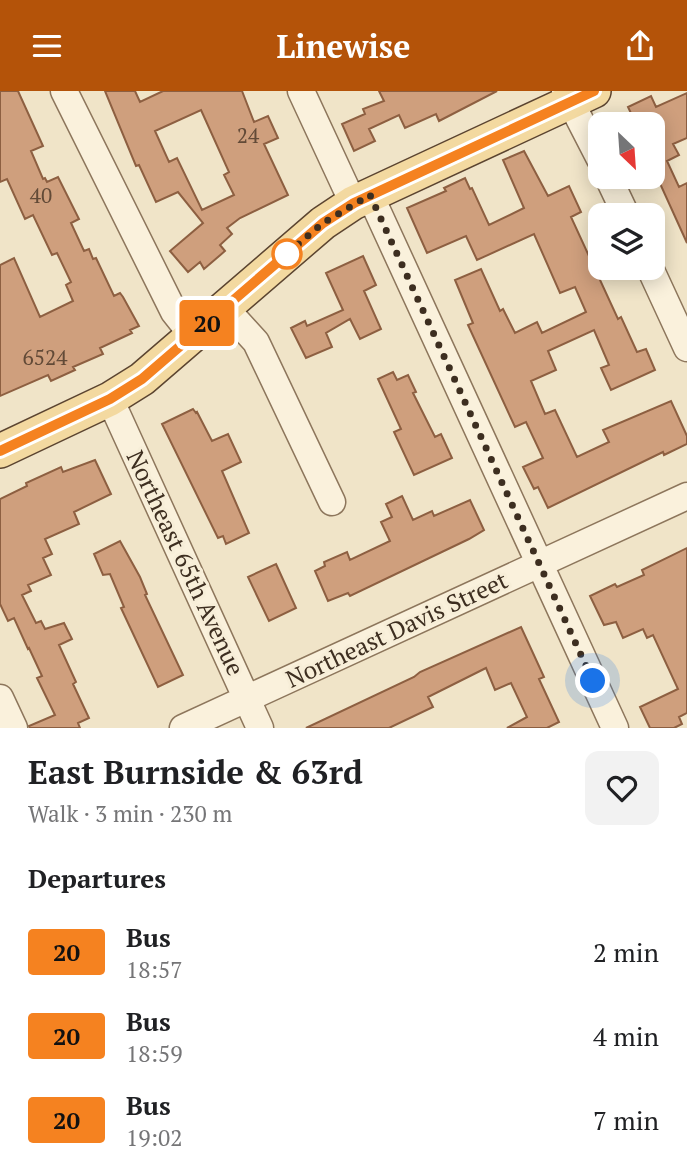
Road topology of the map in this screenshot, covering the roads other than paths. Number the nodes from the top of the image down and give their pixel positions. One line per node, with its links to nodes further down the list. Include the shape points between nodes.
1 (64, 91): 8 (street, via 174,312)
2 (302, 91): 5 (street)
3 (577, 95): 4 (street); 5 (main road)
4 (588, 126)
5 (362, 199): 7 (main road, via 323,223); 14 (street)
6 (656, 280): 9 (street)
7 (225, 308): 8 (main road); 13 (street, via 256,342)
8 (193, 336): 10 (main road)
9 (687, 348)
10 (110, 399): 11 (main road); 16 (street, Northeast 65th Avenue)
11 (0, 451)
12 (687, 496): 14 (street, Northeast Davis Street)
13 (332, 502)
14 (540, 564): 16 (street, Northeast Davis Street); 20 (street)
15 (0, 698): 17 (street)
16 (247, 698): 18 (street, Northeast Davis Street); 19 (street, Northeast 65th Avenue)
17 (14, 728)
18 (183, 728)
19 (260, 728)
20 (615, 728)

